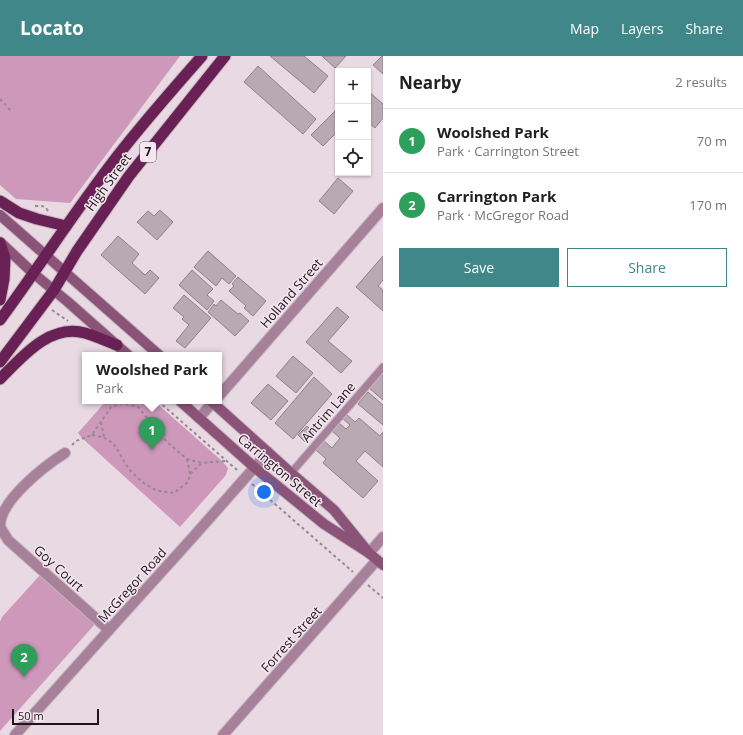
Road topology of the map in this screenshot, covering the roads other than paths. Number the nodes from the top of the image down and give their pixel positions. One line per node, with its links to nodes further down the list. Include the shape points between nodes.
1 (202, 56): 6 (highway, High Street / 7, via 115,159)
2 (225, 56): 9 (highway, High Street / 7, via 128,176)
3 (0, 201): 6 (highway, via 19,213)
4 (383, 208): 20 (street, Holland Street)
5 (0, 215): 8 (main road)
6 (66, 226): 8 (highway, High Street / 7)
7 (0, 243): 10 (main road); 12 (highway, via 5,258)
8 (46, 255): 9 (main road); 10 (highway, 7)
9 (65, 272): 11 (highway, 7); 16 (main road)
10 (33, 273): 11 (main road); 13 (highway, 7)
11 (54, 290): 14 (main road); 17 (highway, 7)
12 (0, 300)
13 (0, 320)
14 (117, 345): 15 (main road); 19 (highway, via 84,333 62,332 38,343)
15 (125, 352)
16 (156, 352)
17 (0, 362)
18 (383, 367): 28 (lane, Antrim Lane)
19 (0, 379)
20 (222, 391)
21 (183, 404): 24 (main road, Carrington Street)
22 (211, 404): 24 (street, Holland Street)
23 (218, 404): 25 (main road, Carrington Street)
24 (199, 418): 27 (main road, Carrington Street)
25 (268, 452): 27 (street, McGregor Road); 28 (main road, Carrington Street)
26 (65, 453): 29 (street, Goy Court, via 49,463 11,497 6,503)
27 (254, 467): 31 (main road, Carrington Street, via 324,524); 33 (street, McGregor Road)
28 (291, 473): 31 (main road, Carrington Street, via 334,510)
29 (0, 521): 33 (street, Goy Court, via 8,540)
30 (383, 537): 31 (street)
31 (369, 553): 32 (main road, Carrington Street)
32 (380, 563): 35 (street, Forrest Street, via 362,578)
33 (108, 630): 34 (street, McGregor Road)
34 (15, 735)
35 (223, 735)

